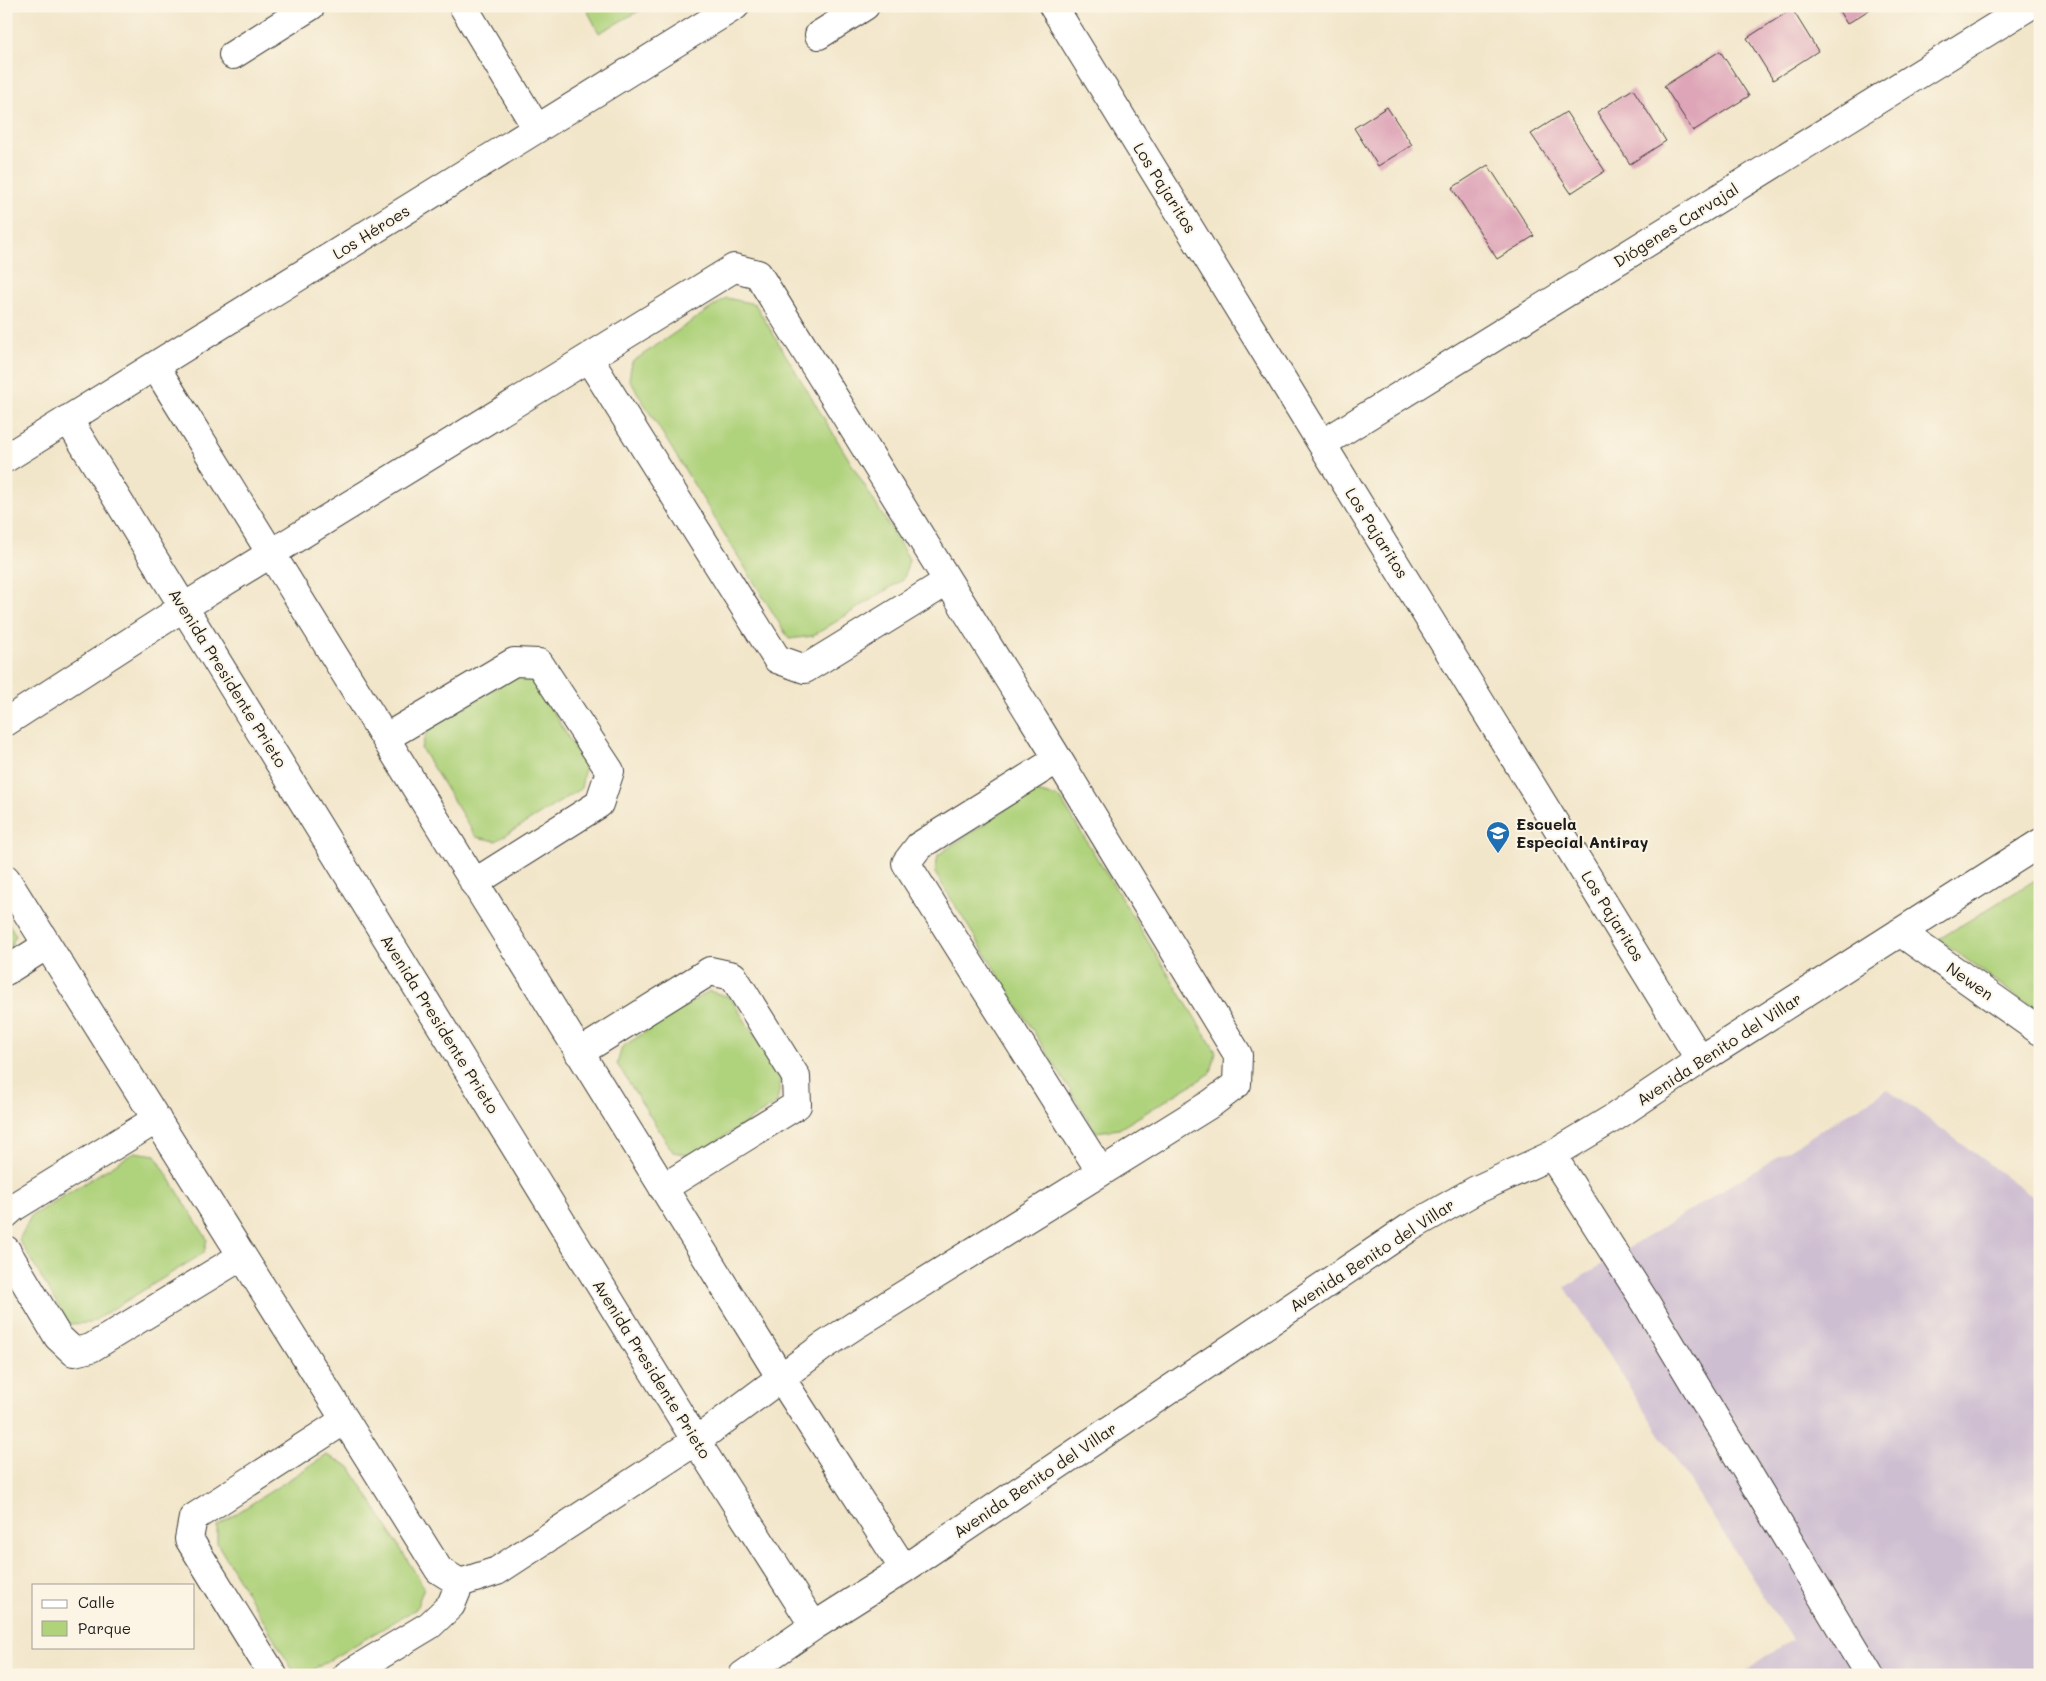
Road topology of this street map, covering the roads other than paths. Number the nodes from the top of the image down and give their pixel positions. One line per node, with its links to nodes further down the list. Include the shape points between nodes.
1 (312, 6): 8 (street)
2 (463, 6): 9 (street)
3 (735, 6): 9 (street, Los Héroes)
4 (865, 6): 7 (street)
5 (1053, 6): 13 (street, Los Pajaritos)
6 (2029, 6): 13 (street, Diógenes Carvajal)
7 (819, 35)
8 (233, 55)
9 (537, 129): 11 (street, Los Héroes)
10 (589, 359): 15 (street); 16 (street, via 777,660 805,670); 16 (street, via 734,268 758,274)
11 (155, 366): 12 (street, Los Héroes); 15 (street)
12 (68, 419): 14 (street, Los Héroes); 17 (street, Avenida Presidente Prieto)
13 (1322, 444): 29 (street, Los Pajaritos)
14 (6, 458)
15 (270, 553): 17 (street); 19 (street)
16 (948, 581): 20 (street)
17 (184, 607): 18 (street); 39 (street, Avenida Presidente Prieto)
18 (6, 722)
19 (385, 738): 23 (street); 23 (street, via 514,662 539,662 610,771 599,804)
20 (1058, 759): 32 (street, via 1238,1055 1237,1084); 32 (street, via 919,846 906,863)
21 (2040, 843): 24 (street, Avenida Benito del Villar)
22 (6, 879): 25 (street)
23 (474, 883): 28 (street)
24 (1900, 932): 27 (street, Newen); 29 (street, Avenida Benito del Villar)
25 (48, 945): 26 (street); 30 (street)
26 (6, 971)
27 (2040, 1031)
28 (580, 1053): 33 (street); 33 (street, via 710,971 733,976 796,1077 797,1105)
29 (1700, 1060): 31 (street, Avenida Benito del Villar, via 1616,1117)
30 (157, 1119): 34 (street); 36 (street)
31 (1552, 1155): 40 (street, Avenida Benito del Villar, via 1476,1190 1409,1228); 46 (street, via 1651,1311)
32 (1101, 1172): 37 (street, via 857,1324)
33 (664, 1188): 37 (street)
34 (6, 1214)
35 (6, 1250): 36 (street, via 58,1337 74,1352 91,1348)
36 (242, 1256): 38 (street)
37 (781, 1378): 39 (street); 40 (street)
38 (345, 1420): 41 (street, via 439,1570); 43 (street, via 192,1518 190,1539)
39 (696, 1441): 41 (street, via 497,1571); 42 (street, Avenida Presidente Prieto)
40 (904, 1569): 42 (street, Avenida Benito del Villar)
41 (460, 1583): 44 (street, via 451,1605 430,1625)
42 (814, 1626): 45 (street, Avenida Benito del Villar)
43 (272, 1675)
44 (347, 1675)
45 (743, 1675)
46 (1869, 1675)

